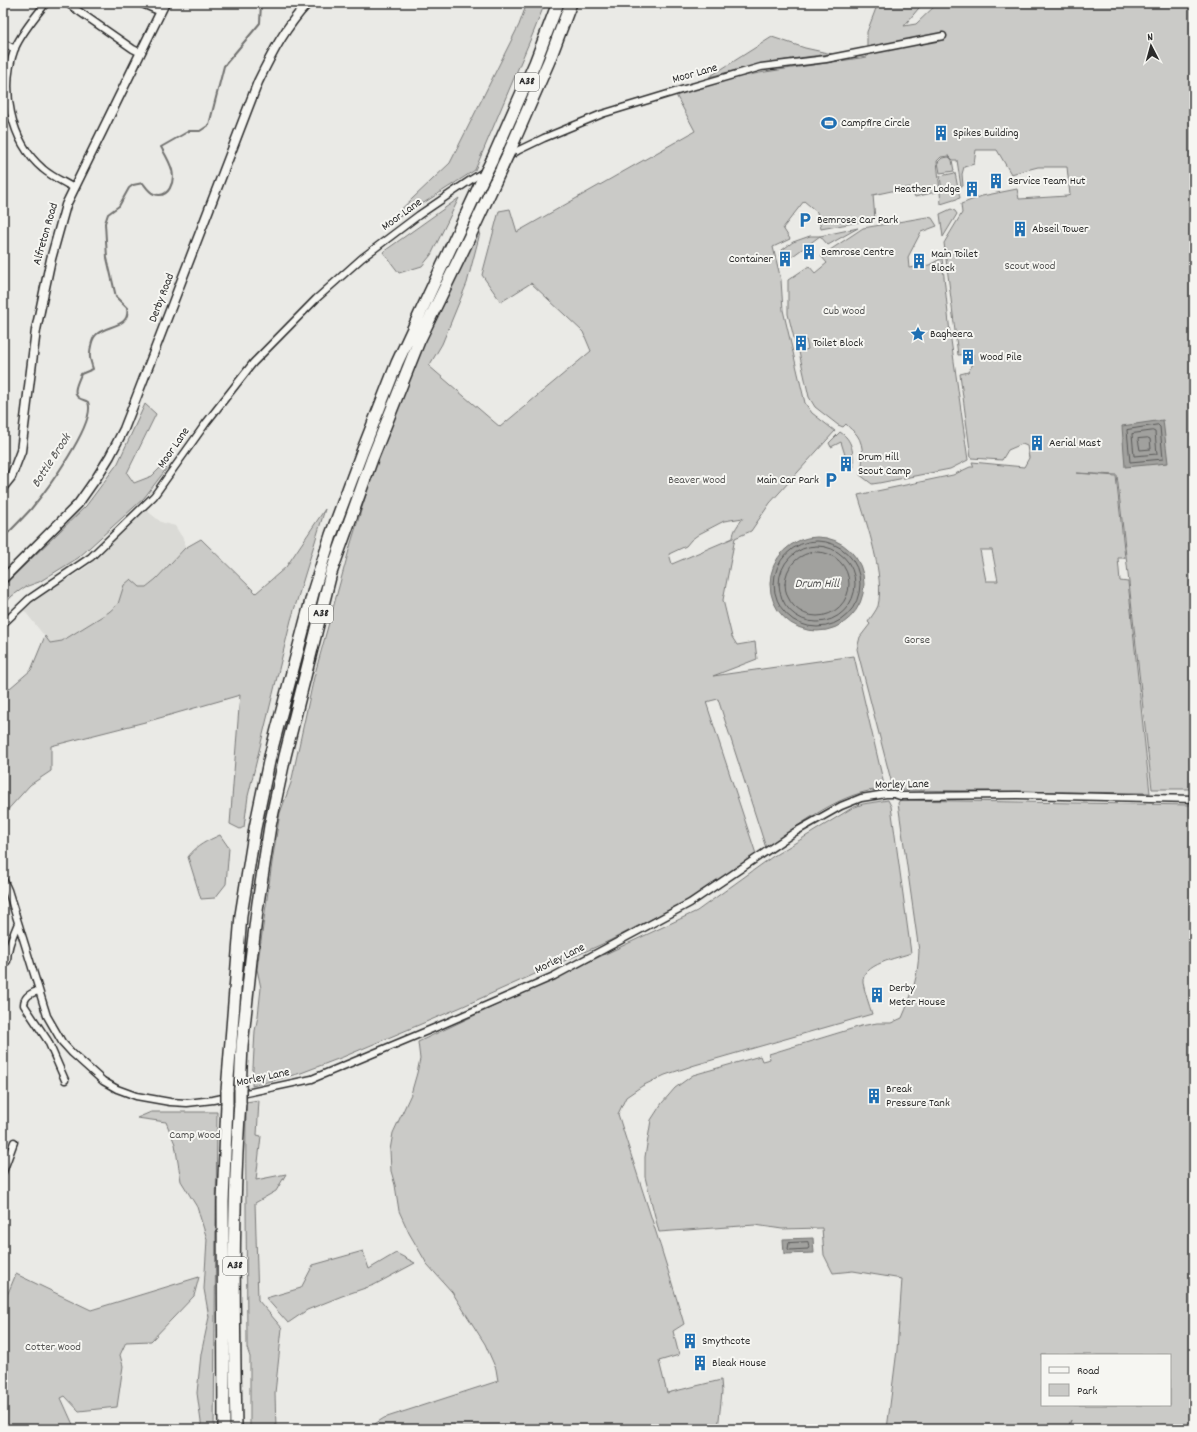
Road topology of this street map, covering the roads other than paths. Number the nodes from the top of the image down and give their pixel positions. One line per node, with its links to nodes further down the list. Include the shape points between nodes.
1 (46, 3): 11 (street, via 22,34)
2 (67, 3): 12 (street)
3 (140, 3): 8 (street)
4 (165, 3): 8 (main road, Alfreton Road)
5 (308, 3): 16 (main road, Derby Road, via 274,49 258,82 124,429 110,456 78,504)
6 (558, 3): 26 (highway, A38, bridge, via 535,63 492,160 397,363 362,452 314,589 271,752 254,828 241,915 227,1092 223,1202)
7 (571, 3): 27 (highway, A38, bridge, via 510,150 419,341 372,459 331,573 284,756 258,903 242,1046 236,1150)
8 (161, 12): 12 (main road, Alfreton Road)
9 (943, 36): 17 (street, Moor Lane, via 826,59 761,67 681,90 602,114 544,138 472,179 362,258 316,299 253,363 206,422 154,496 91,557 29,598)
10 (3, 43): 11 (street)
11 (15, 49): 13 (street, via 8,72)
12 (141, 53): 14 (main road, Alfreton Road)
13 (6, 99): 14 (street, via 18,135 29,154 43,170)
14 (74, 188): 15 (main road, Alfreton Road, via 58,229 37,323 21,451 11,477)
15 (3, 487)
16 (3, 580)
17 (3, 624)
18 (1194, 799): 22 (street, Morley Lane, via 894,794 861,798 841,806 795,832 690,903 554,976 312,1079 213,1100 187,1103 157,1101 132,1095 103,1081 62,1042 47,1016)
19 (3, 879): 20 (street, Morley Lane)
20 (18, 922): 21 (street, via 9,943); 22 (street, Morley Lane)
21 (7, 961)
22 (38, 990): 23 (street, via 27,996 24,1005 48,1041)
23 (66, 1080)
24 (14, 1142): 25 (street)
25 (3, 1172)
26 (224, 1429)
27 (236, 1429)

